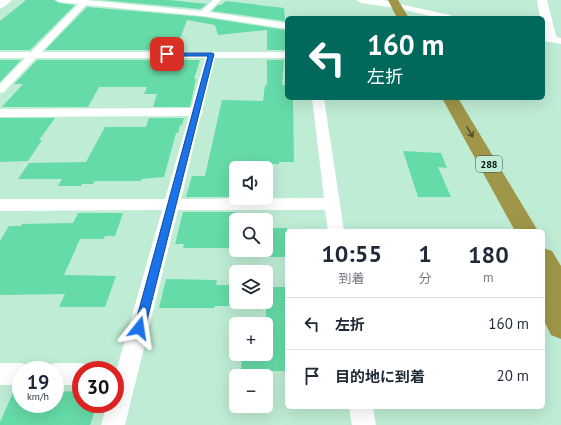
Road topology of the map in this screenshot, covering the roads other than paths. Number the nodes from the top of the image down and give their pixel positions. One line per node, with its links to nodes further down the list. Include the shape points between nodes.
1 (7, 0): 8 (street)
2 (58, 0): 6 (street)
3 (217, 0): 9 (street)
4 (362, 0): 7 (street)
5 (542, 0): 14 (street)
6 (85, 2): 9 (street); 17 (street)
7 (388, 2): 10 (highway); 11 (highway); 12 (street)
8 (0, 5)
9 (203, 14): 13 (street)
10 (391, 16)
11 (401, 16)
12 (442, 16)
13 (285, 26)
14 (552, 40)
15 (212, 54): 17 (street); 18 (street); 23 (street)
16 (0, 55): 17 (street)
17 (33, 55): 19 (street)
18 (285, 55)
19 (0, 90)
20 (318, 100): 25 (street)
21 (434, 100): 29 (highway, 288, via 485,183)
22 (451, 100): 30 (highway, 288, one-way to 30)
23 (197, 112): 24 (street); 27 (street)
24 (0, 113)
25 (332, 204): 27 (street); 28 (street)
26 (0, 205): 27 (street)
27 (173, 205): 35 (street)
28 (336, 229)
29 (509, 229)
30 (527, 229)
31 (545, 261): 32 (highway)
32 (561, 289)
33 (545, 296): 34 (highway)
34 (561, 325)
35 (124, 364)
36 (0, 374): 37 (street)
37 (12, 374)
38 (361, 409): 41 (street)
39 (116, 413): 40 (street)
40 (114, 425)
41 (364, 425)

